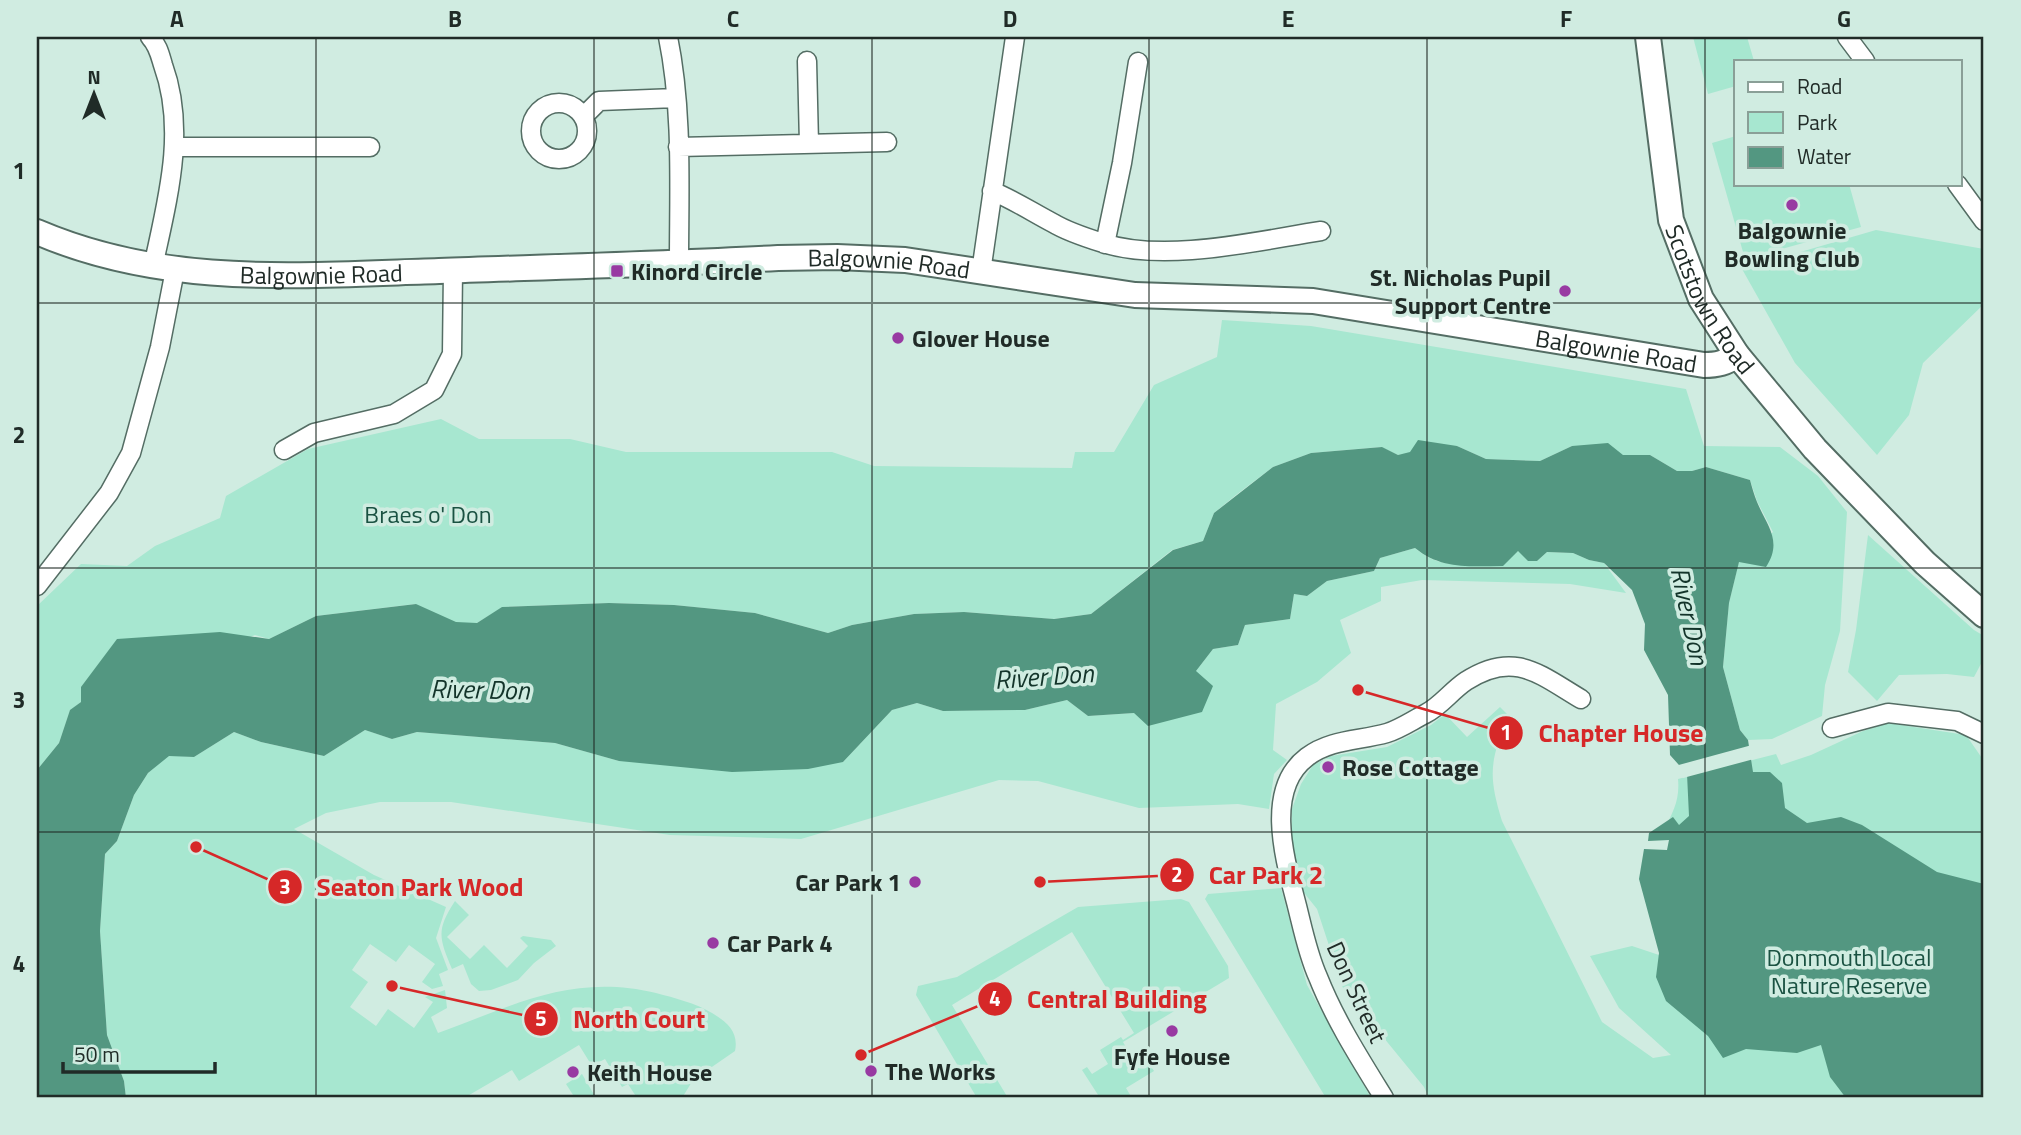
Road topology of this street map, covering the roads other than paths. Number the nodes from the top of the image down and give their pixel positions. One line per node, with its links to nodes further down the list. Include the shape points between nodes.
1 (150, 37): 13 (street, via 168,79)
2 (668, 37): 9 (street)
3 (1015, 37): 17 (street)
4 (1648, 37): 26 (street, Scotstown Road, via 1671,219 1701,299)
5 (1847, 37): 6 (street)
6 (1864, 60)
7 (807, 61): 12 (street)
8 (1138, 62): 21 (street)
9 (676, 98): 10 (street, via 599,101); 14 (street)
10 (583, 117)
11 (887, 142): 12 (street)
12 (809, 144): 14 (street)
13 (176, 146): 15 (street); 23 (street)
14 (678, 146): 22 (street)
15 (370, 147)
16 (1958, 186): 18 (street)
17 (992, 191): 21 (street, via 1055,225); 25 (street)
18 (1984, 221)
19 (37, 232): 23 (street, Balgownie Road, via 108,257)
20 (1321, 232): 21 (street, via 1178,251)
21 (1105, 244)
22 (679, 263): 24 (street, Balgownie Road); 25 (street, Balgownie Road, via 837,257 905,260)
23 (164, 268): 24 (street, Balgownie Road, via 258,276); 28 (street, via 160,347 131,453 109,493)
24 (453, 270): 27 (street, via 452,354 434,390 394,414 314,433)
25 (981, 272): 26 (street, Balgownie Road, via 1135,295 1313,301 1704,365 1717,365)
26 (1737, 355): 29 (street, Scotstown Road, via 1815,449 1924,563)
27 (284, 450)
28 (37, 586)
29 (1984, 615)
30 (1581, 699): 33 (street, Don Street, via 1514,664 1493,667 1465,682 1436,709 1389,732 1332,743 1306,758 1289,777 1281,810 1282,851 1308,950 1327,999)
31 (1832, 728): 32 (street, via 1888,713 1957,721)
32 (1984, 734)
33 (1384, 1098)

